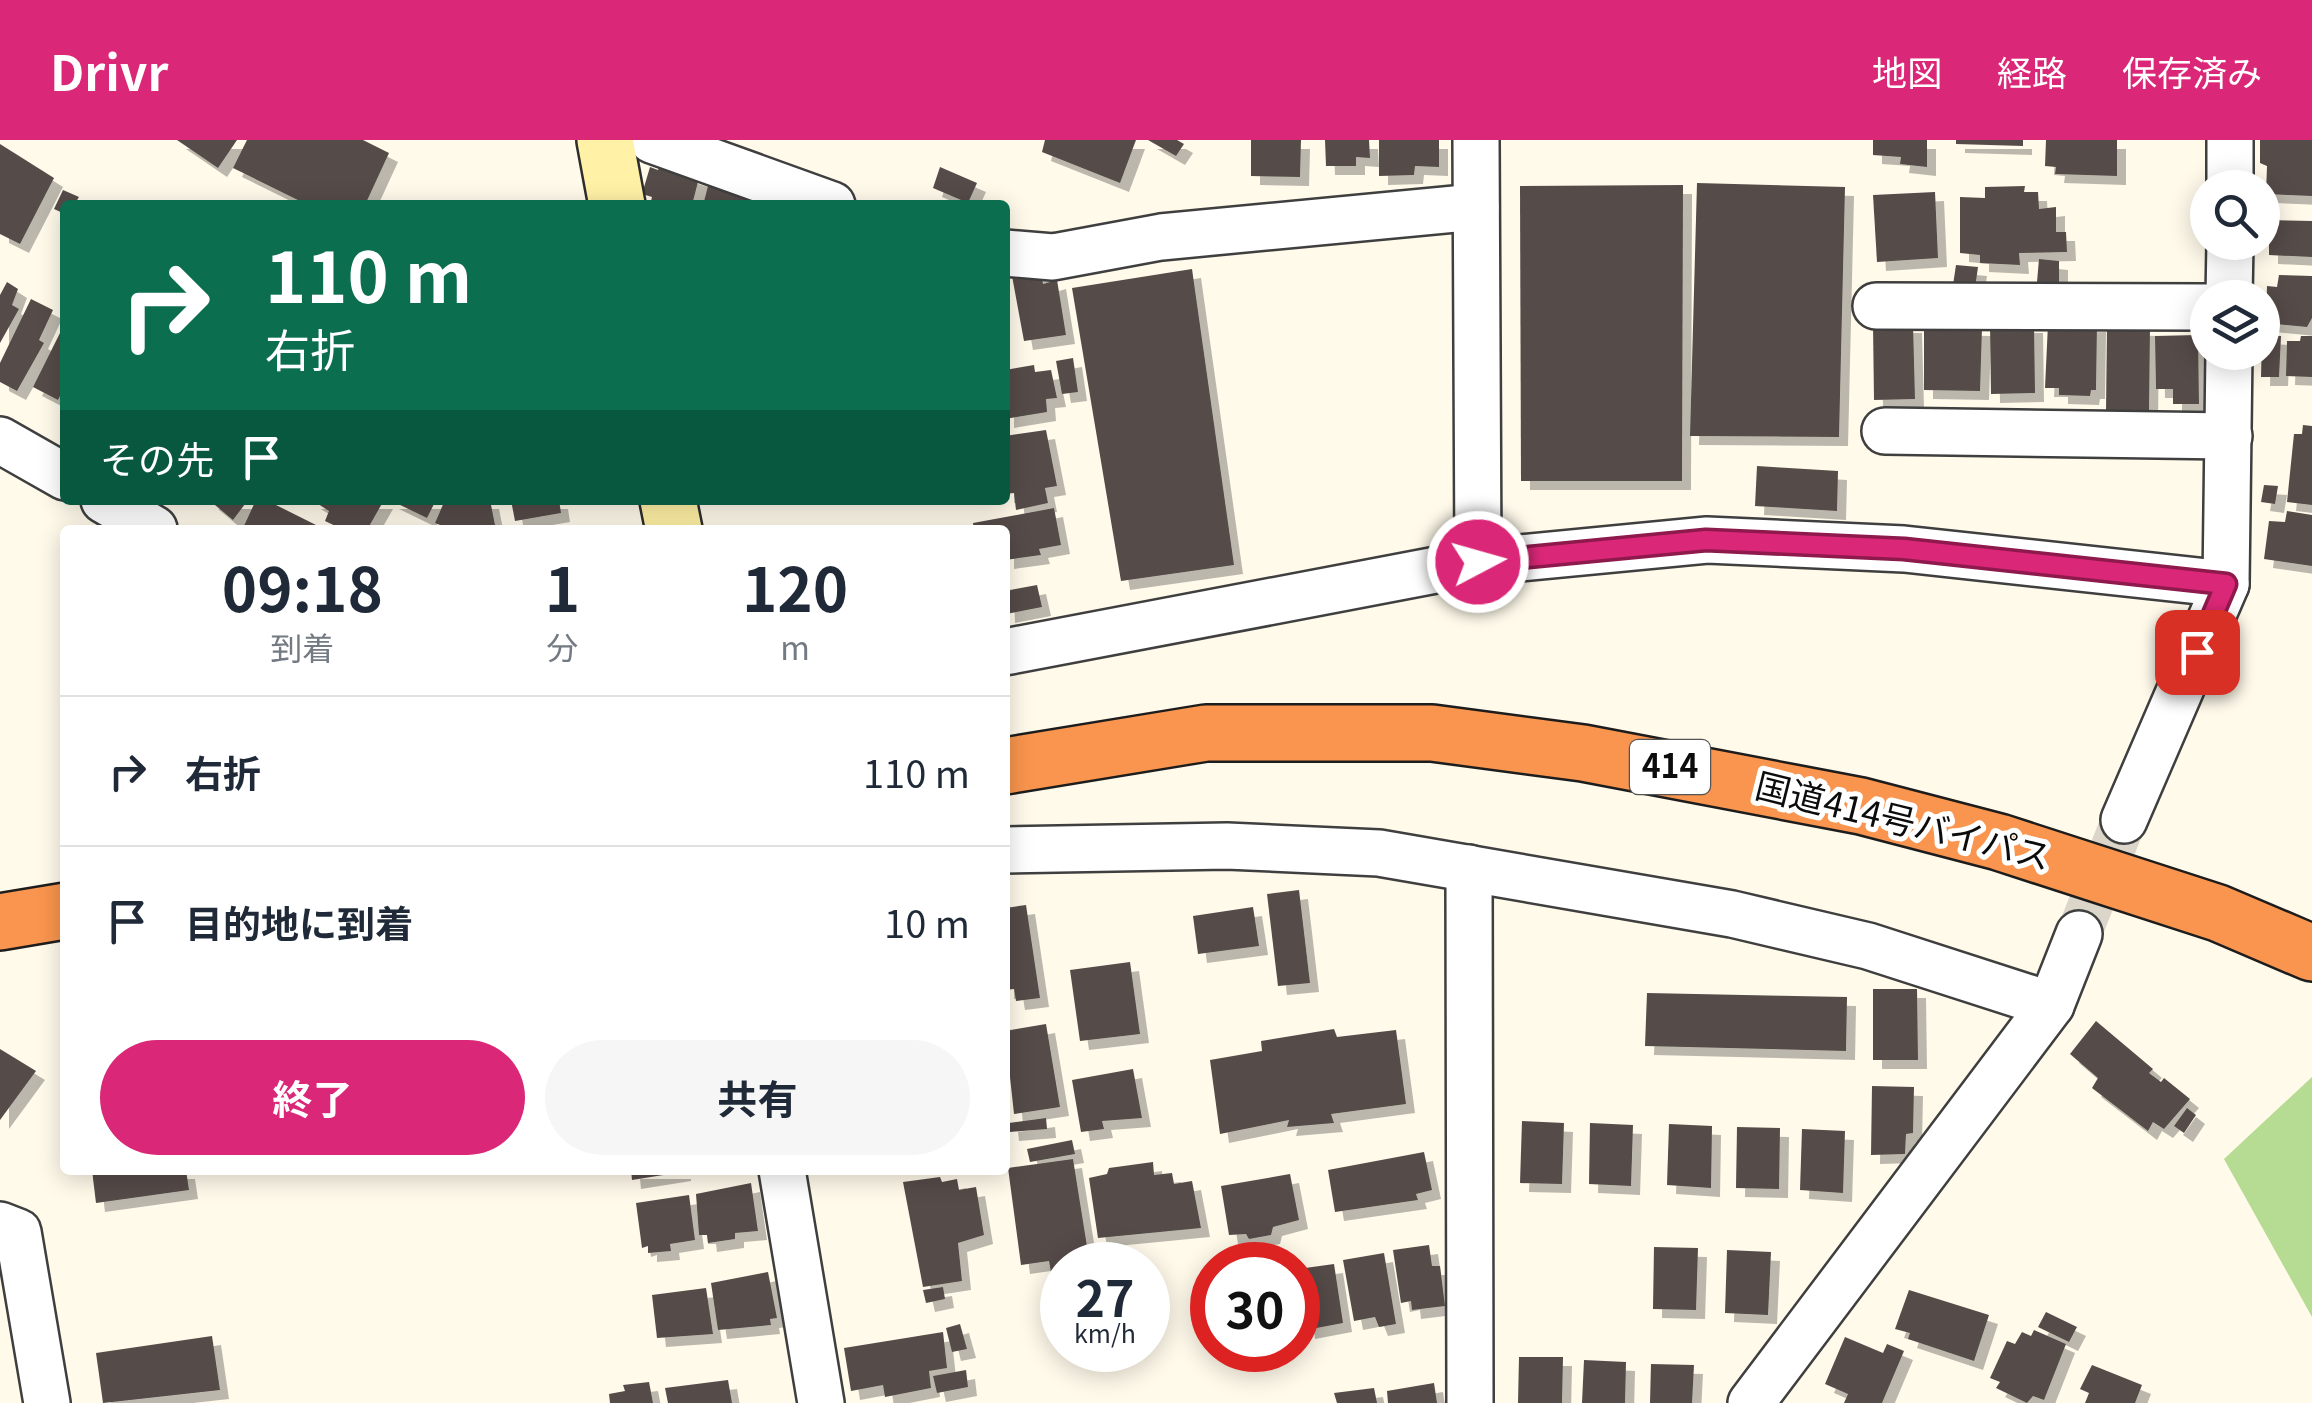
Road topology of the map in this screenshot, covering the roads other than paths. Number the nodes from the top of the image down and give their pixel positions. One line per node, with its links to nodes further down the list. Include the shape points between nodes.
1 (605, 140): 6 (street)
2 (652, 140): 7 (street)
3 (1476, 140): 8 (street)
4 (2230, 140): 5 (street)
5 (2230, 170)
6 (616, 200)
7 (818, 200)
8 (1476, 207): 9 (street, via 1161,237 1052,256); 19 (street)
9 (1010, 252)
10 (1876, 306): 11 (street)
11 (2190, 307)
12 (2229, 370): 14 (street)
13 (1885, 431): 14 (street)
14 (2228, 436): 20 (street)
15 (0, 440): 16 (street)
16 (60, 474)
17 (113, 505): 18 (street)
18 (147, 525)
19 (1478, 562): 20 (street, via 1706,540 1922,551); 21 (street)
20 (2226, 584): 23 (street)
21 (1010, 651)
22 (1010, 765): 29 (highway, 国道414号バイパス / 414, via 1206,733 1432,734 1583,753 1861,806 1999,842 2218,913)
23 (2124, 820)
24 (1010, 850): 25 (street, via 1227,846 1379,853)
25 (1469, 868): 30 (street, via 1810,932); 36 (street)
26 (60, 912): 27 (highway)
27 (0, 922)
28 (2079, 934): 30 (street)
29 (2312, 953)
30 (2051, 1005): 33 (street)
31 (783, 1175): 35 (street)
32 (0, 1224): 34 (street, via 18,1232)
33 (1773, 1395)
34 (47, 1403)
35 (821, 1403)
36 (1470, 1403)

